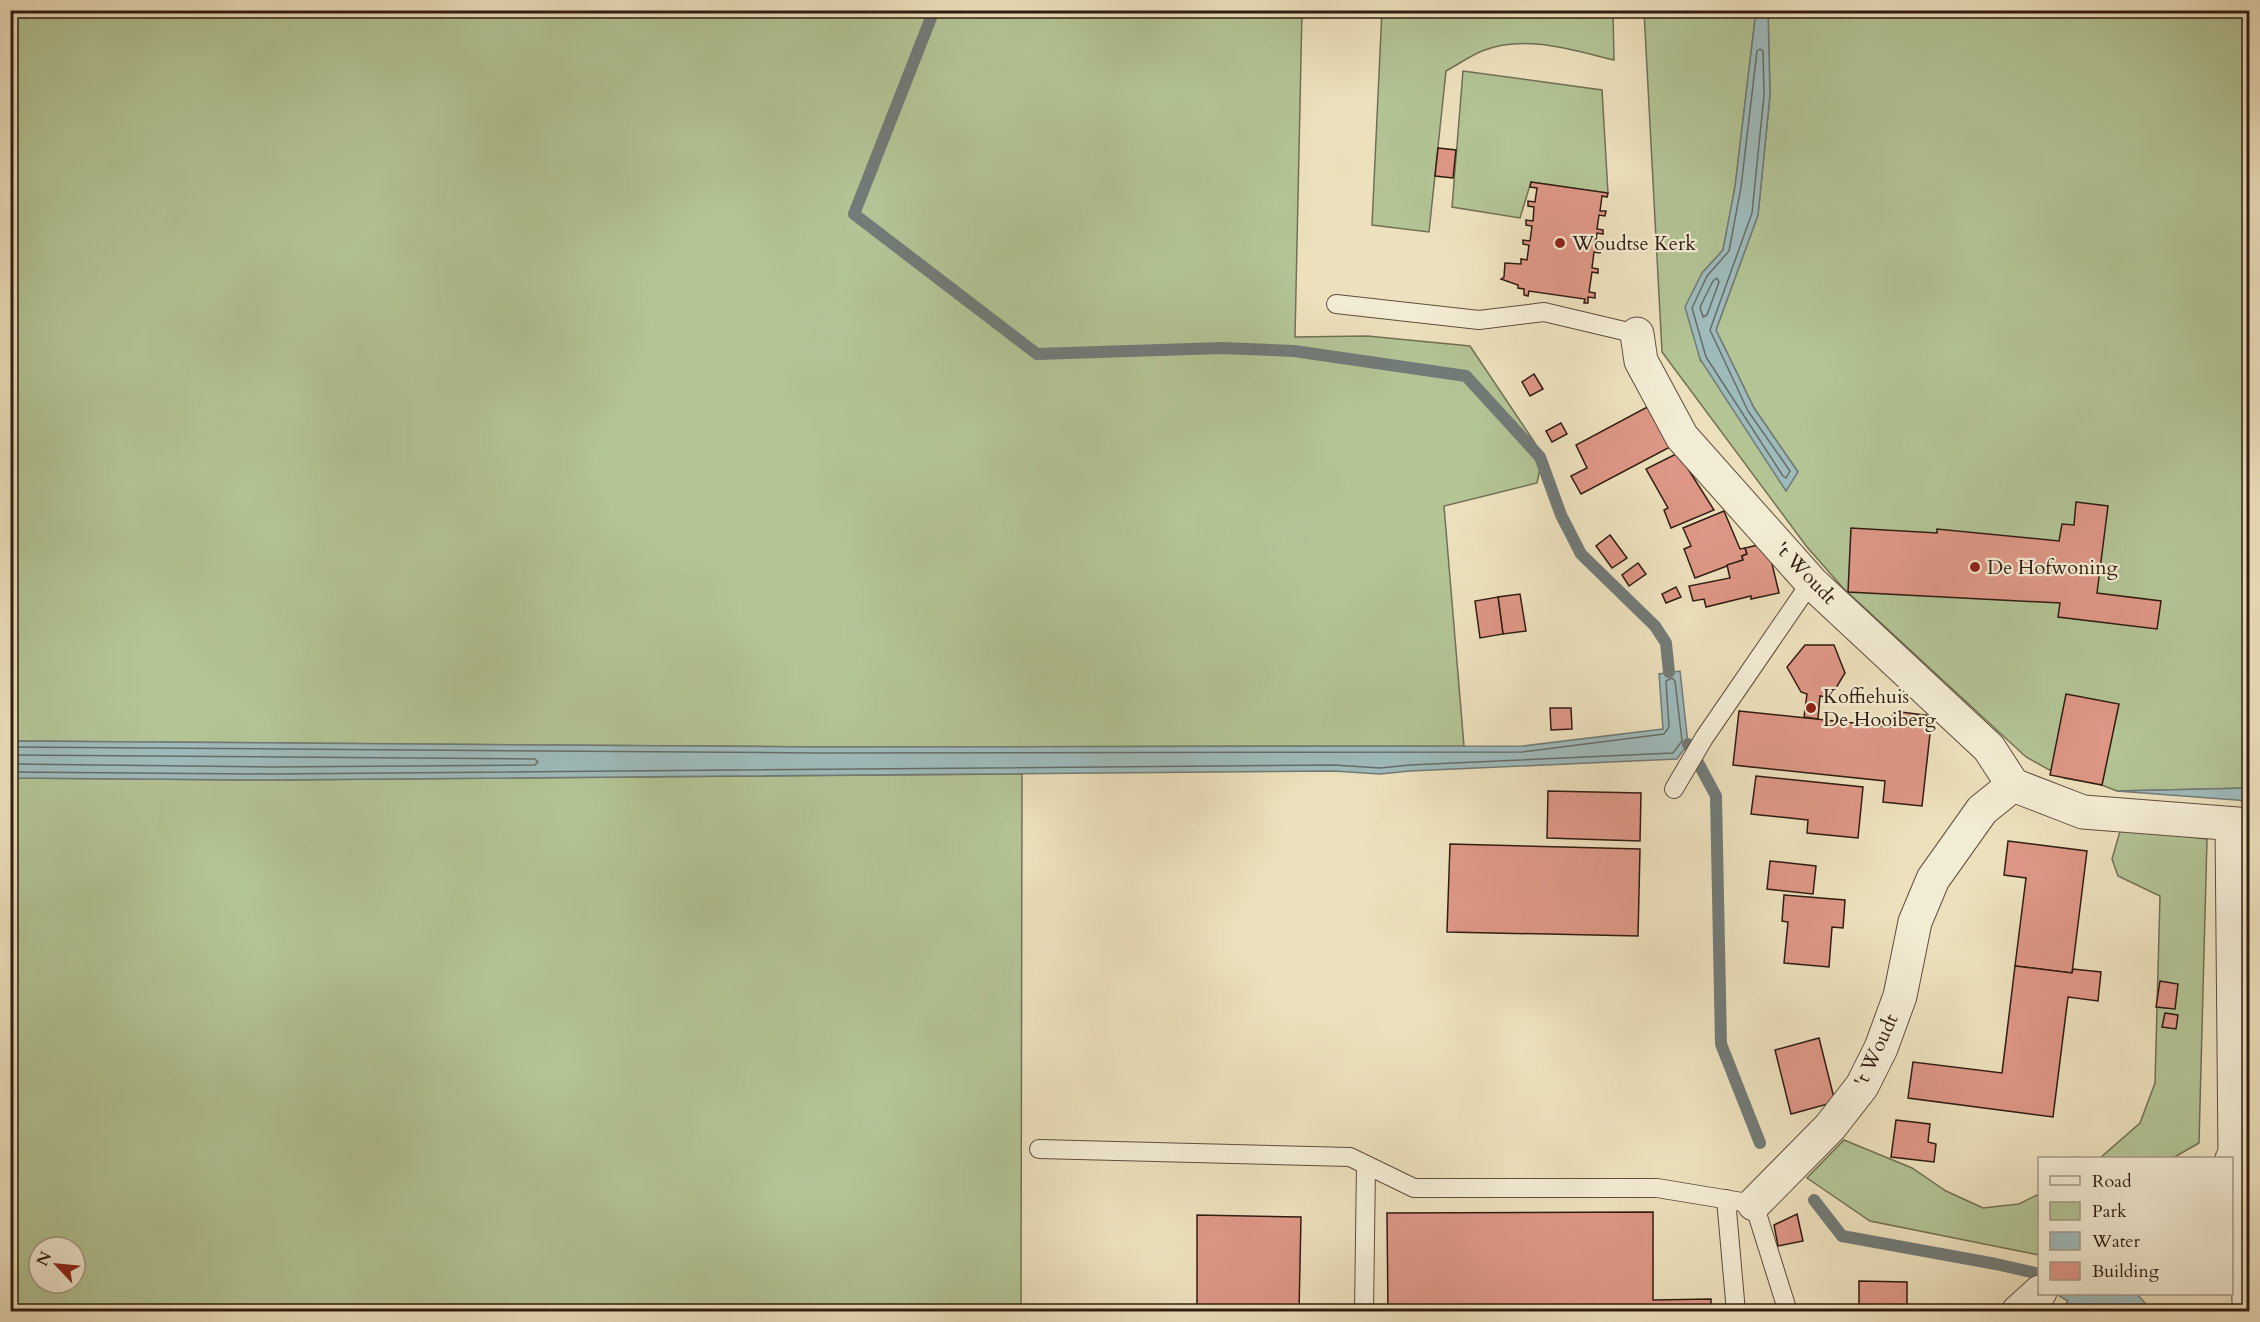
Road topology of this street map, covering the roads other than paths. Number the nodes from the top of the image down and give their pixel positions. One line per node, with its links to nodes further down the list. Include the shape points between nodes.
1 (1336, 304): 2 (lane, via 1479,320 1544,312)
2 (1637, 334): 3 (street, 't Woudt, via 1641,361 1682,437)
3 (1811, 582): 4 (street, 't Woudt, via 1989,748); 5 (lane, via 1704,738)
4 (2013, 785): 6 (street, via 2083,812); 10 (street, 't Woudt, via 1982,810 1933,879 1916,922 1900,996 1862,1086 1830,1127)
5 (1674, 789)
6 (2241, 825): 8 (street)
7 (1039, 1149): 9 (lane, via 1350,1157)
8 (2233, 1157): 14 (lane)
9 (1366, 1165): 10 (lane, via 1414,1188 1657,1188); 11 (lane)
10 (1740, 1202): 12 (lane); 13 (lane)
11 (1363, 1310)
12 (1736, 1311)
13 (1788, 1311)
14 (2242, 1311)

